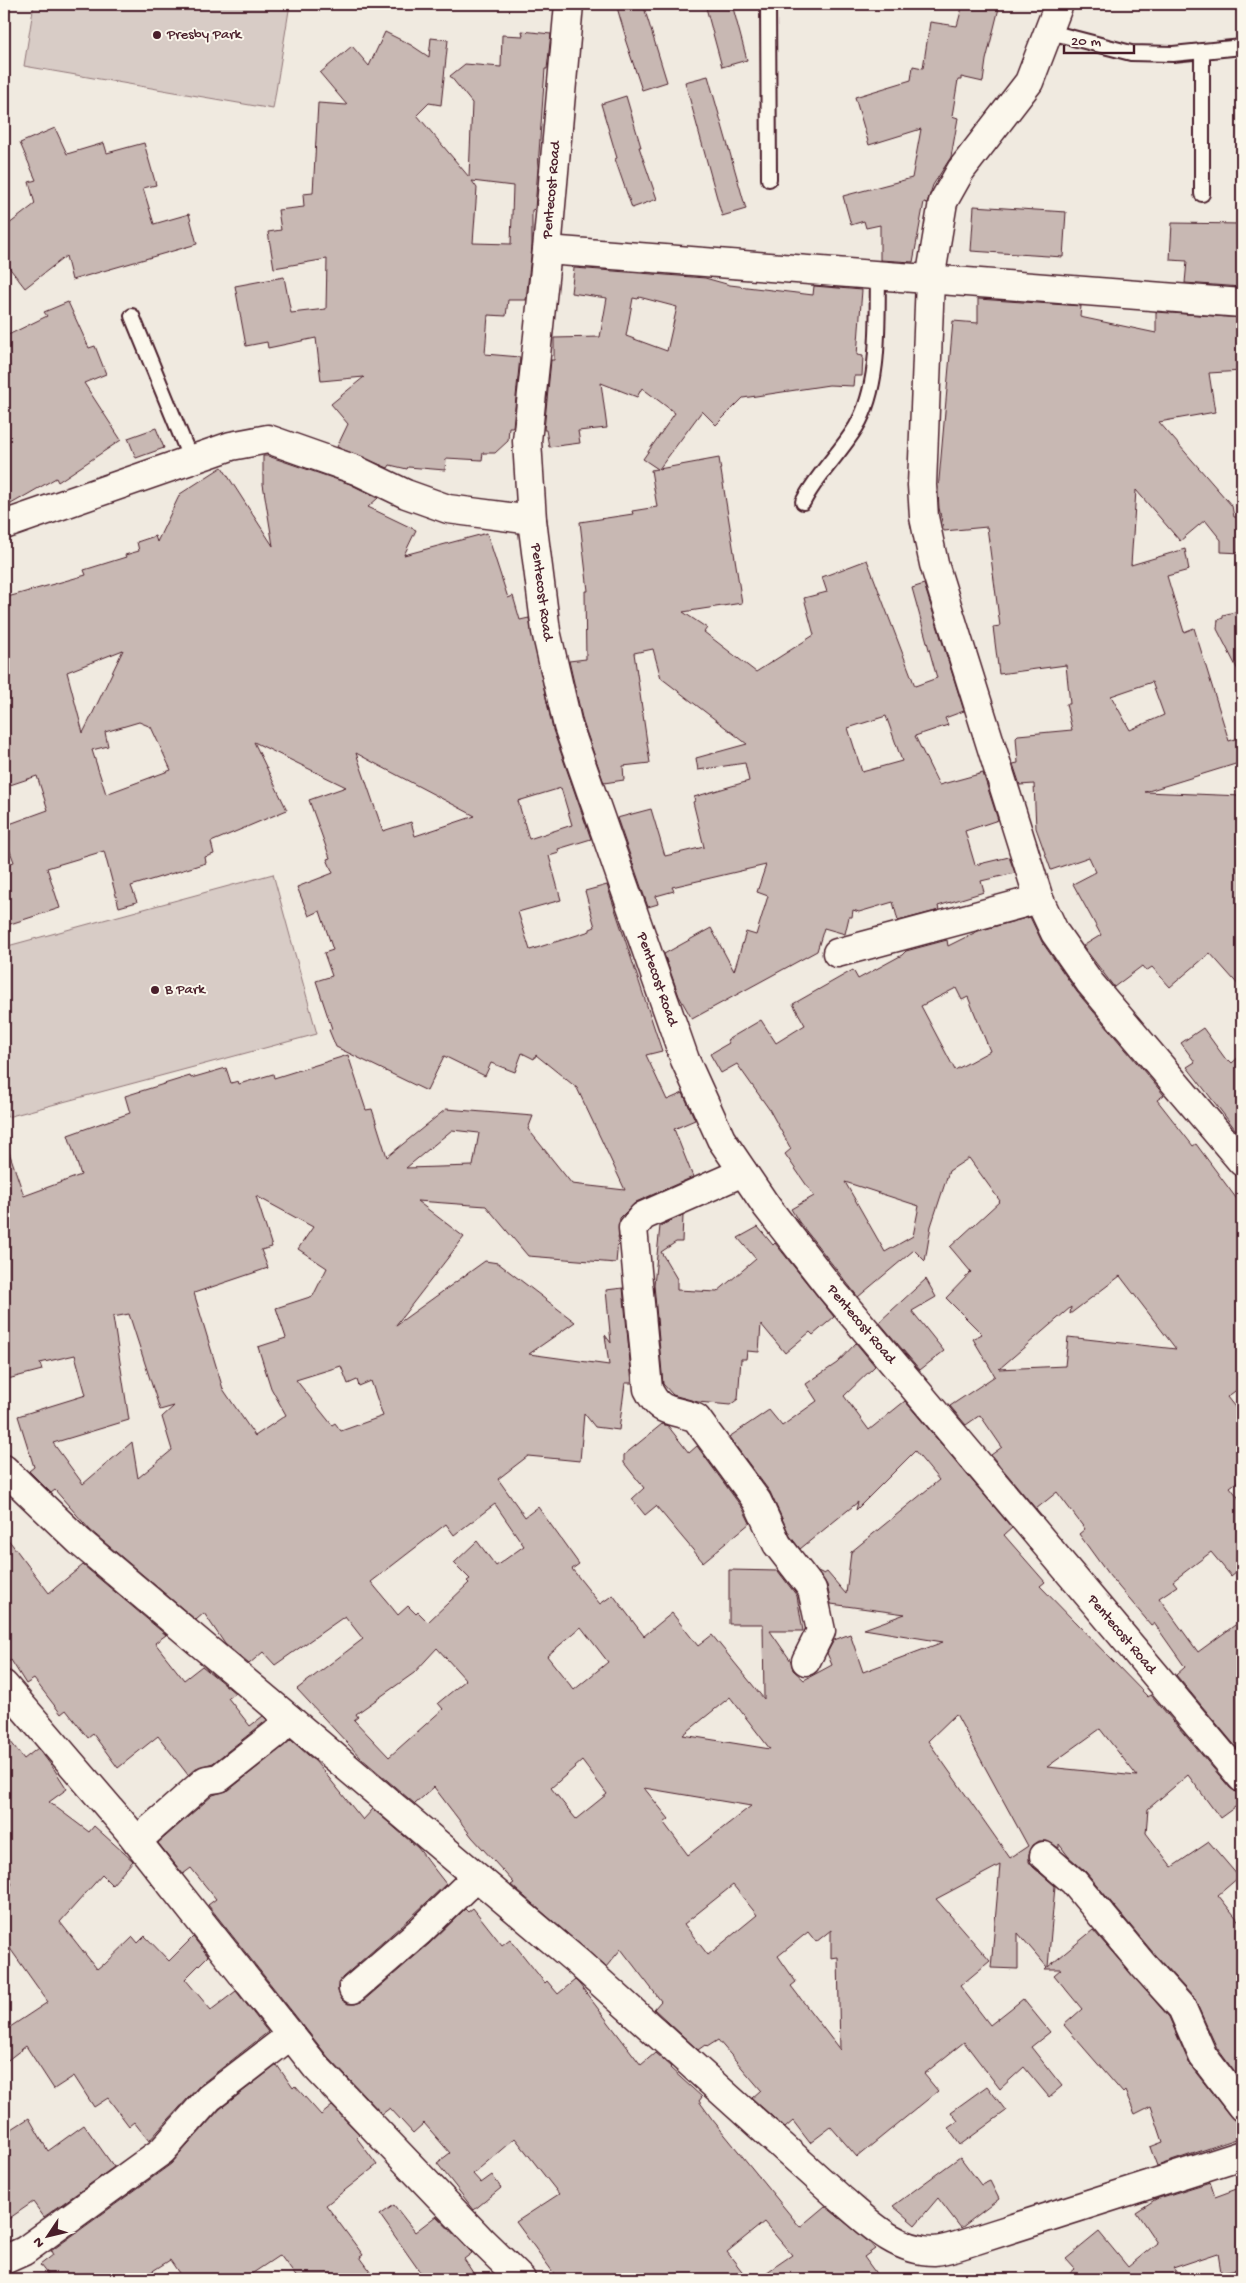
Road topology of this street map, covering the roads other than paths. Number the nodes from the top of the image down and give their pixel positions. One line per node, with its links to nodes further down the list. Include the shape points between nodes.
1 (569, 4): 9 (street, Pentecost Road)
2 (768, 4): 7 (lane)
3 (1059, 4): 4 (street)
4 (1050, 32): 6 (lane, via 1131,53); 11 (street, via 1029,82 961,170 943,202)
5 (1242, 47): 6 (lane)
6 (1202, 51): 8 (lane)
7 (769, 179)
8 (1202, 194)
9 (547, 250): 10 (street); 16 (street, Pentecost Road, via 527,441)
10 (878, 275): 11 (street); 15 (lane, via 877,347 867,398 857,426 813,483)
11 (930, 280): 12 (street); 18 (street, via 922,485 924,517 934,564)
12 (1242, 303)
13 (132, 316): 14 (lane)
14 (190, 460): 16 (street, via 268,438 356,470 406,494 448,509); 17 (street)
15 (803, 502)
16 (532, 520): 21 (street, Pentecost Road, via 546,631 568,726 685,1060 722,1140)
17 (4, 526)
18 (1039, 898): 19 (street); 20 (street, via 1056,933 1090,983)
19 (836, 953)
20 (1242, 1162)
21 (743, 1172): 23 (street, via 643,1216 633,1228 648,1389 654,1402 666,1411 682,1412 696,1418 757,1501 777,1544 812,1589 821,1631); 26 (street, Pentecost Road, via 831,1289)
22 (4, 1469): 25 (street, via 80,1542)
23 (806, 1660)
24 (4, 1685): 27 (street)
25 (289, 1719): 27 (street, via 219,1778 206,1780); 29 (street)
26 (1242, 1778)
27 (137, 1841): 31 (street)
28 (1044, 1856): 32 (street, via 1074,1882 1182,2008 1203,2056)
29 (476, 1877): 30 (street); 33 (street, via 579,1963 841,2199 903,2245 935,2251)
30 (353, 1989)
31 (291, 2035): 34 (street, via 209,2098 162,2151 24,2251); 35 (street, via 316,2067)
32 (1242, 2107)
33 (1242, 2156)
34 (4, 2260)
35 (520, 2279)

